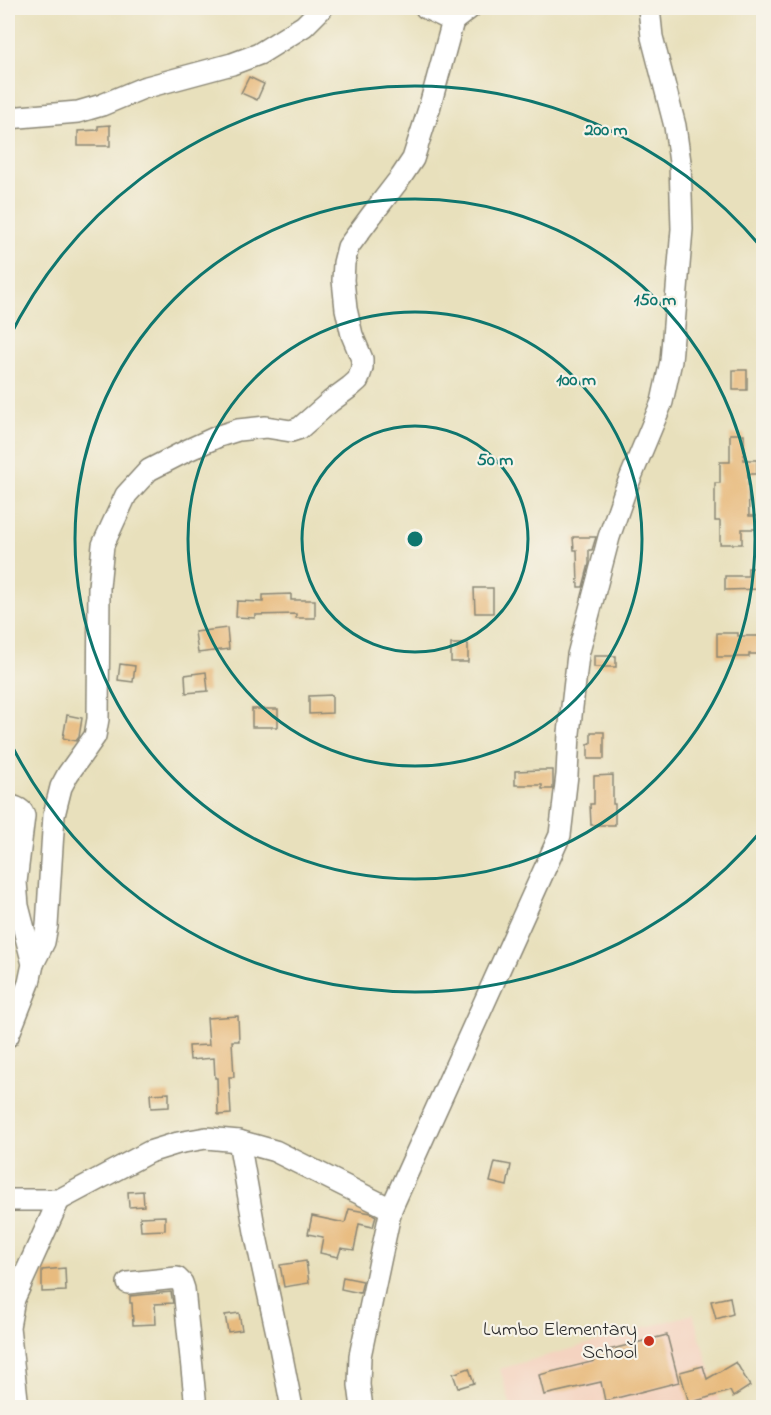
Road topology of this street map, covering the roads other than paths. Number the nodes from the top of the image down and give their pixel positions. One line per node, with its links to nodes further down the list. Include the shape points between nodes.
1 (322, 8): 6 (street, via 304,26 259,54 232,64 143,88 78,112)
2 (426, 8): 5 (street)
3 (470, 8): 5 (street)
4 (649, 8): 13 (street, via 680,162 682,229 671,361 662,402 609,537 578,655 560,835)
5 (453, 21): 8 (street, via 413,159 348,247 344,262 346,309 362,360 358,380 300,428 238,430 149,470 126,495 103,545 98,719 95,736 61,787 54,815 47,926)
6 (8, 118)
7 (8, 805): 8 (street, via 21,810 24,816 16,882)
8 (33, 964): 9 (street)
9 (8, 1036)
10 (239, 1141): 12 (street, via 206,1138 149,1152); 13 (street, via 275,1151); 17 (street)
11 (8, 1200): 12 (street)
12 (59, 1200): 15 (street, via 12,1309 9,1327)
13 (392, 1209): 18 (street, via 360,1356)
14 (128, 1283): 16 (street, via 177,1278 182,1284)
15 (18, 1407)
16 (196, 1407)
17 (292, 1407)
18 (362, 1407)

